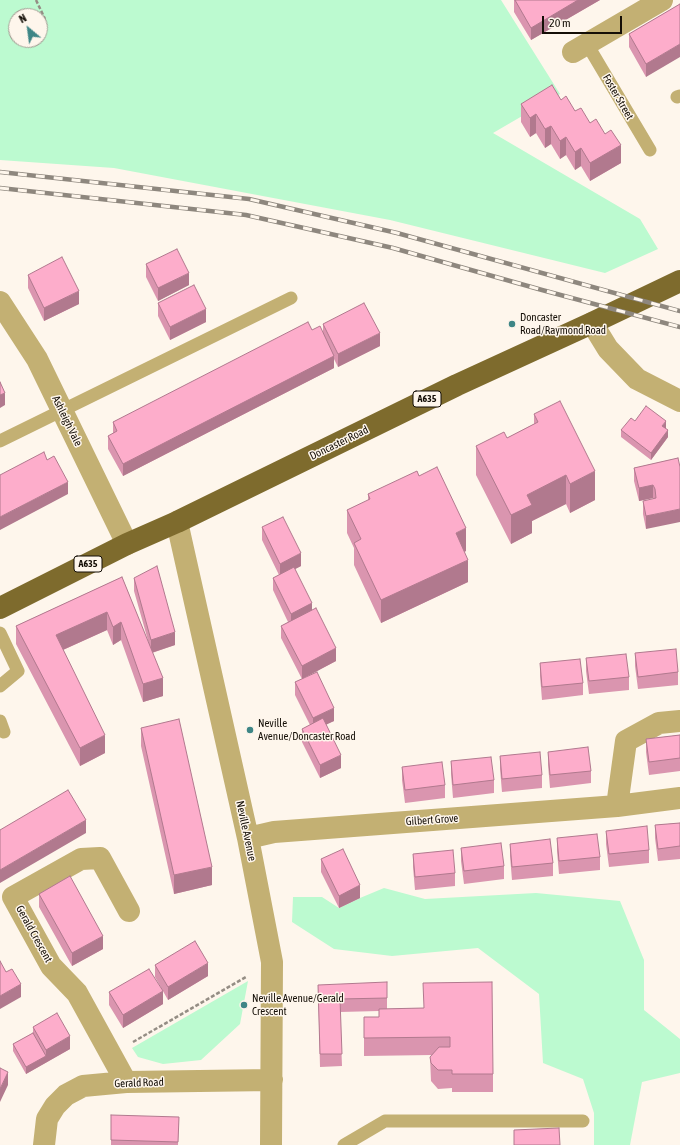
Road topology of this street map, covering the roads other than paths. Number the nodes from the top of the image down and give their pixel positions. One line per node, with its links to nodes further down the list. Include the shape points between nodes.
1 (662, 0): 2 (street, Foster Street)
2 (580, 48): 3 (lane, Foster Street)
3 (650, 150)
4 (680, 281): 7 (highway, Doncaster Road / A635)
5 (291, 298): 9 (lane)
6 (0, 302): 9 (street, Ashleigh Vale, via 37,359)
7 (592, 323): 8 (street, via 608,349 637,379); 11 (highway, Doncaster Road / A635, via 457,385)
8 (680, 402)
9 (62, 411): 10 (lane); 12 (street, Ashleigh Vale)
10 (0, 441)
11 (177, 522): 12 (highway, Doncaster Road / A635); 19 (street, Neville Avenue)
12 (127, 544): 13 (highway, Doncaster Road / A635)
13 (0, 608)
14 (0, 633): 15 (lane, via 18,671)
15 (0, 686)
16 (680, 721): 18 (street, via 659,723 626,741)
17 (680, 798): 18 (street, Gilbert Grove)
18 (617, 806): 19 (street, Gilbert Grove, via 274,832)
19 (248, 838): 21 (street, Neville Avenue, via 272,962)
20 (129, 911): 22 (street, Gerald Crescent, via 100,858 81,859 13,897 51,966 77,993)
21 (272, 1080): 22 (street, Gerald Road); 25 (street, Neville Avenue)
22 (126, 1082): 24 (street, Gerald Road, via 82,1086 66,1094 54,1106 47,1119)
23 (584, 1121): 26 (lane, via 385,1121)
24 (44, 1145)
25 (271, 1145)
26 (344, 1145)

